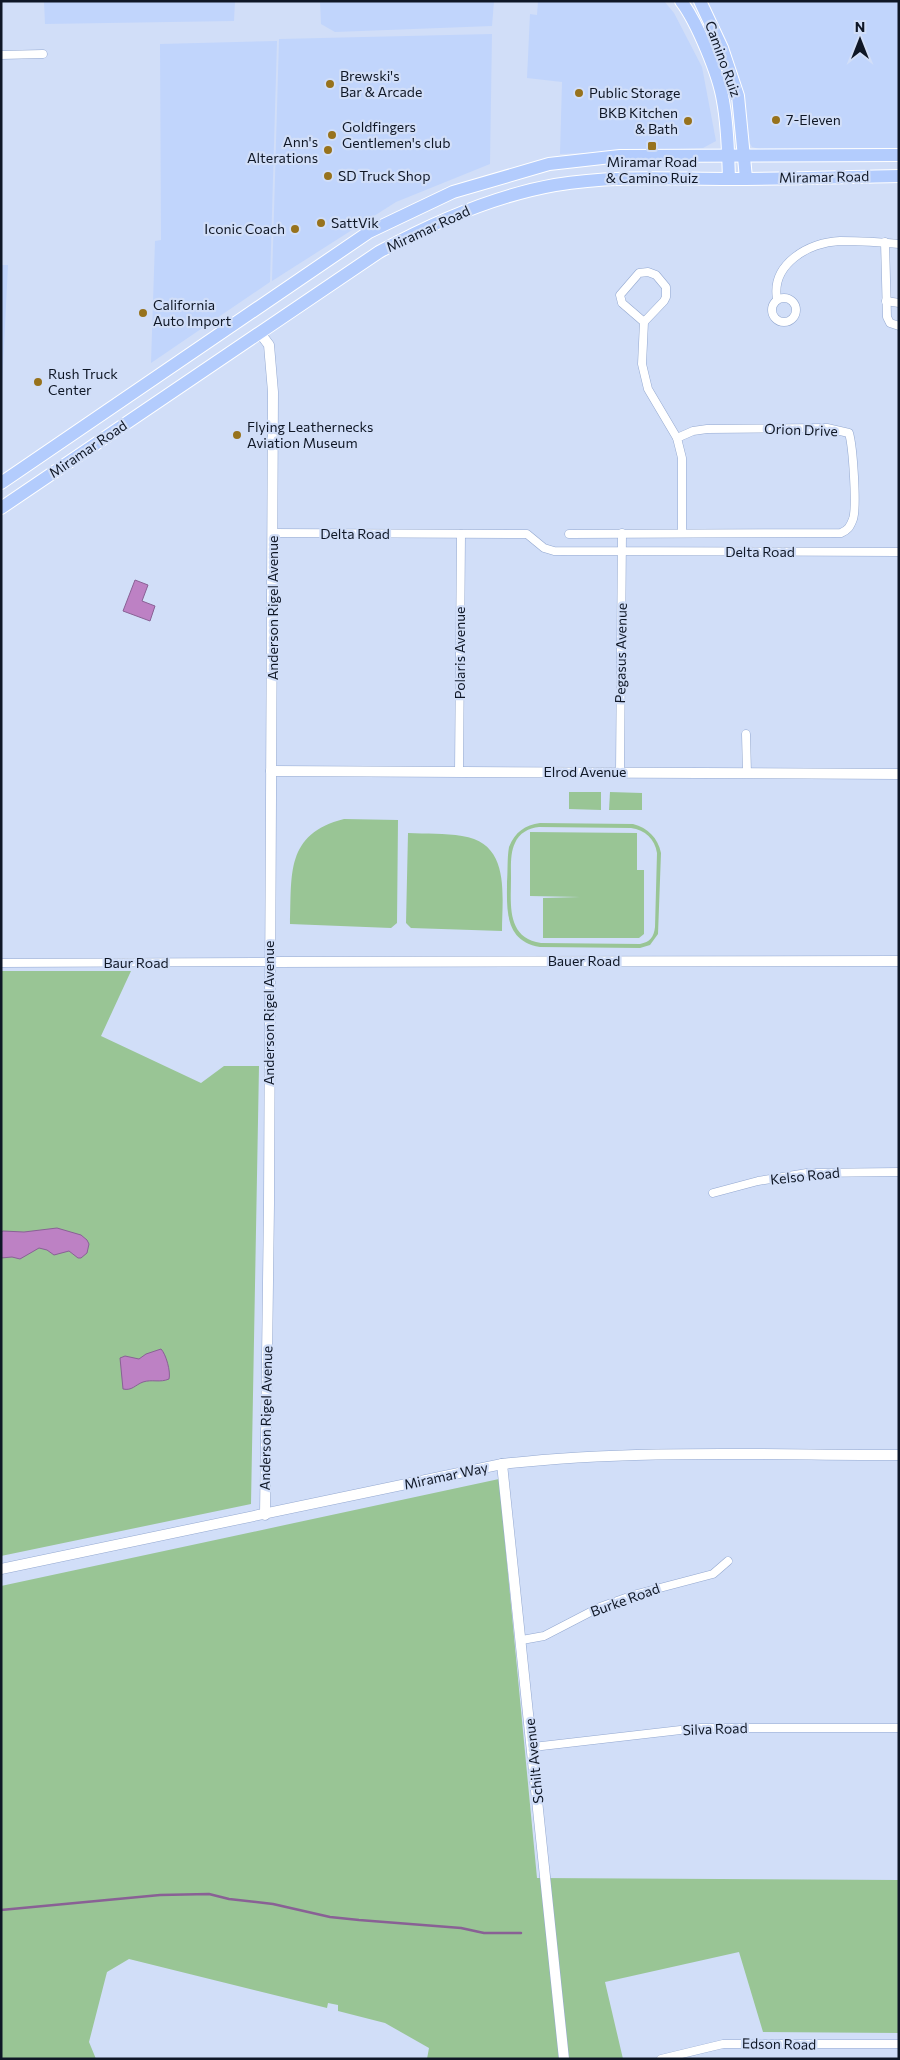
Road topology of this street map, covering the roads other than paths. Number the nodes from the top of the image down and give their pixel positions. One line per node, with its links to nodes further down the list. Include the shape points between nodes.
1 (680, 1): 6 (main road, Camino Ruiz, via 708,53 723,99)
2 (700, 1): 7 (main road, Camino Ruiz, via 722,48 738,96)
3 (43, 54): 4 (street)
4 (1, 56)
5 (899, 155): 7 (main road, Miramar Road)
6 (728, 156): 7 (main road, Miramar Road); 10 (main road, Camino Ruiz); 20 (main road, Miramar Road, via 620,156 549,164 452,192 356,240)
7 (745, 156): 9 (main road, Camino Ruiz)
8 (899, 176): 9 (main road, Miramar Road)
9 (746, 178): 10 (main road, Miramar Road)
10 (729, 179): 18 (main road, Miramar Road, via 589,180 497,199 423,228 379,252)
11 (885, 242): 12 (street); 13 (street, via 838,241 803,252 788,262 779,276); 14 (street)
12 (899, 244)
13 (777, 300)
14 (886, 301): 15 (street); 17 (street, via 888,320)
15 (899, 304)
16 (644, 322): 16 (street, via 622,304 620,295 639,273 648,272 656,275 667,292 664,301); 19 (street, via 642,364 648,389)
17 (899, 326)
18 (260, 332): 21 (main road, Miramar Road); 24 (street, Anderson Rigel Avenue, via 269,345)
19 (677, 438): 23 (street, via 682,458); 27 (street, Orion Drive, via 707,429 827,428 849,433 853,446 854,517 849,529)
20 (1, 483)
21 (1, 508)
22 (622, 533): 23 (street, Delta Road); 26 (street, Delta Road); 28 (street, Pegasus Avenue)
23 (682, 533): 27 (street, Delta Road)
24 (273, 534): 25 (street, Delta Road); 31 (street, Anderson Rigel Avenue)
25 (461, 534): 28 (street, Delta Road, via 527,534 544,548 554,551); 32 (street, Polaris Avenue)
26 (568, 534)
27 (841, 534)
28 (622, 551): 29 (street, Delta Road); 33 (street, Pegasus Avenue)
29 (899, 552)
30 (746, 734): 34 (street)
31 (272, 771): 32 (street, Elrod Avenue); 37 (street, Anderson Rigel Avenue)
32 (459, 772): 33 (street, Elrod Avenue)
33 (620, 772): 34 (street, Elrod Avenue)
34 (746, 773): 35 (street, Elrod Avenue)
35 (899, 774)
36 (899, 961): 37 (street, Bauer Road)
37 (270, 962): 38 (street, Baur Road); 43 (street, Anderson Rigel Avenue)
38 (1, 963)
39 (899, 1172): 40 (street, Kelso Road, via 807,1173)
40 (713, 1193)
41 (899, 1455): 42 (street, Miramar Way, via 636,1455 561,1457)
42 (502, 1464): 43 (street, Miramar Way); 46 (street, Schilt Avenue)
43 (265, 1515): 45 (street, Miramar Way)
44 (728, 1561): 46 (street, Burke Road, via 712,1574 638,1594 593,1610 544,1636)
45 (1, 1569)
46 (522, 1640): 48 (street, Schilt Avenue)
47 (899, 1728): 48 (street, Silva Road, via 698,1728)
48 (533, 1747): 50 (street, Schilt Avenue)
49 (899, 2044): 51 (street, Edson Road, via 723,2044)
50 (564, 2059)
51 (661, 2059)

